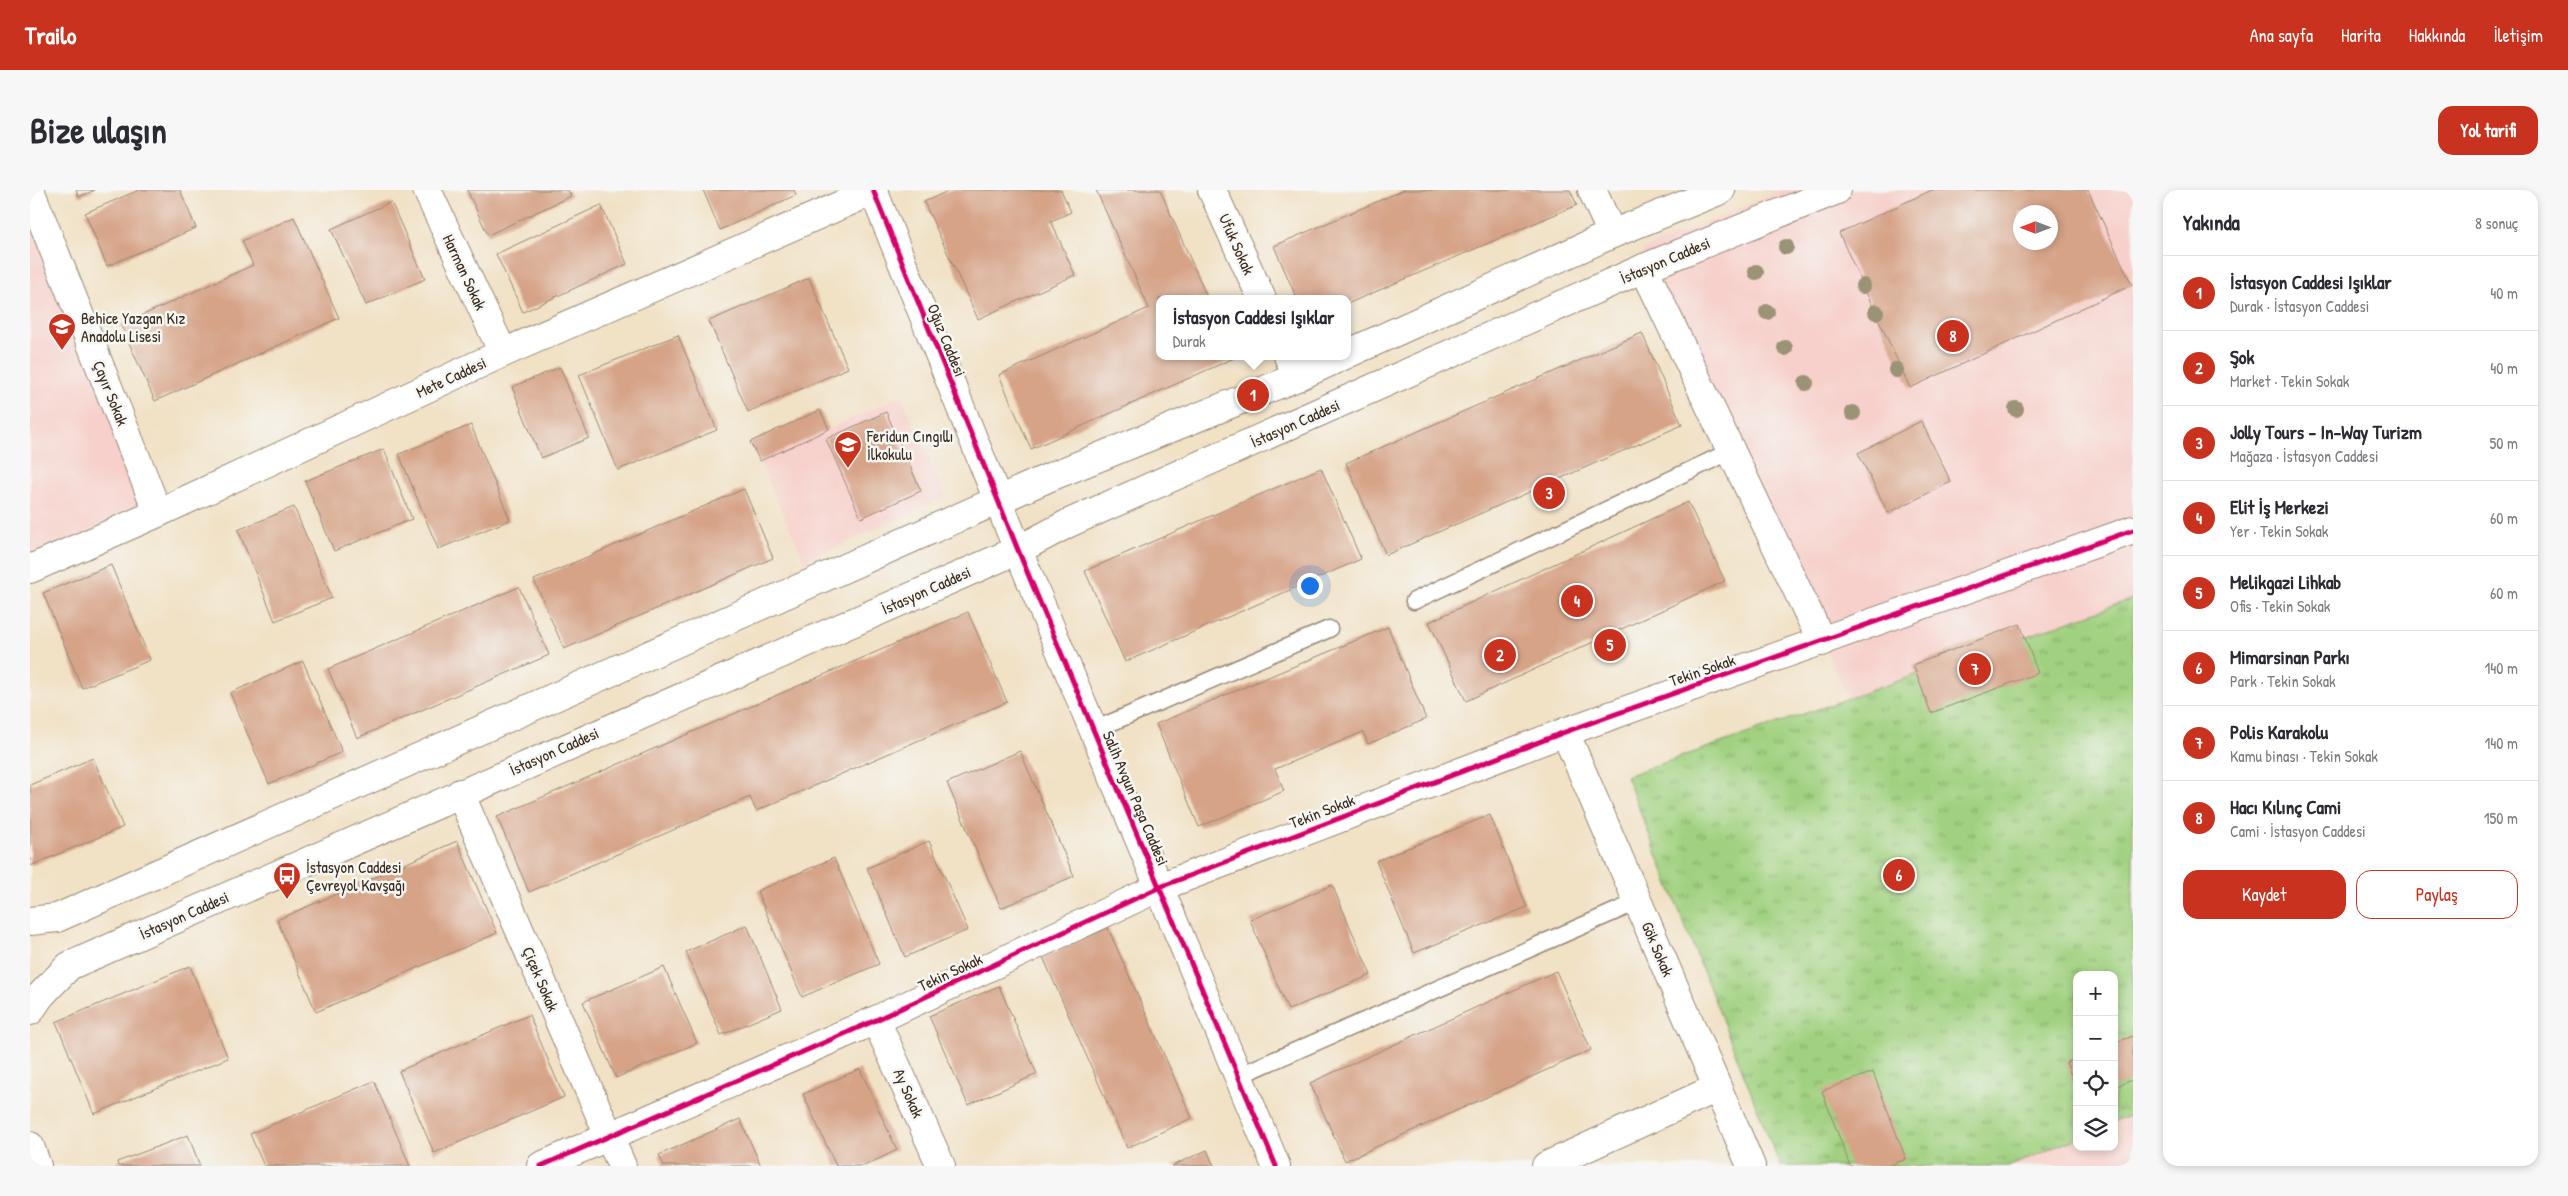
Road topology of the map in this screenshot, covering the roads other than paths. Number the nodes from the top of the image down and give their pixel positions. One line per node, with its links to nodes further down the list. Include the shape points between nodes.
1 (30, 190): 17 (main road, Çayır Sokak)
2 (427, 190): 12 (main road, Harman Sokak)
3 (874, 190): 12 (main road, Mete Caddesi); 16 (main road, Oğuz Caddesi)
4 (1212, 190): 10 (main road, Ufuk Sokak)
5 (1592, 190): 8 (main road)
6 (1721, 190): 8 (main road)
7 (1837, 190): 9 (main road, İstasyon Caddesi)
8 (1612, 234): 11 (main road)
9 (1644, 268): 15 (main road); 19 (main road, İstasyon Caddesi, via 1069,523)
10 (1260, 295)
11 (1351, 352)
12 (503, 353): 17 (main road, Mete Caddesi)
13 (1324, 360): 14 (main road)
14 (1292, 367): 16 (main road)
15 (1731, 451): 21 (lane); 23 (main road)
16 (998, 500): 19 (main road, Oğuz Caddesi); 29 (main road, via 57,918)
17 (158, 513): 20 (main road, Mete Caddesi)
18 (2133, 530): 23 (main road, Tekin Sokak)
19 (1018, 550): 24 (main road, Salih Avgun Paşa Caddesi); 26 (main road, İstasyon Caddesi)
20 (30, 570)
21 (1414, 601)
22 (1329, 629): 24 (lane)
23 (1822, 642): 25 (main road, Tekin Sokak)
24 (1094, 730): 27 (main road, Salih Avgun Paşa Caddesi)
25 (1565, 732): 27 (main road, Tekin Sokak); 28 (main road, Gök Sokak)
26 (460, 792): 30 (main road, İstasyon Caddesi, via 69,966); 34 (main road, Çiçek Sokak)
27 (1160, 887): 31 (main road, Tekin Sokak); 32 (main road, Salih Avgun Paşa Caddesi)
28 (1638, 902): 32 (lane); 33 (main road, Gök Sokak)
29 (30, 921)
30 (30, 1011)
31 (876, 1020): 34 (main road, Tekin Sokak); 39 (main road, Ay Sokak)
32 (1238, 1076): 40 (main road, Salih Avgun Paşa Caddesi)
33 (1717, 1088): 41 (main road); 42 (main road, Gök Sokak)
34 (610, 1137): 37 (main road, Tekin Sokak); 38 (main road, Çiçek Sokak)
35 (30, 1146): 36 (main road)
36 (37, 1166)
37 (541, 1166)
38 (622, 1166)
39 (942, 1166)
40 (1276, 1166)
41 (1546, 1166)
42 (1752, 1166)

